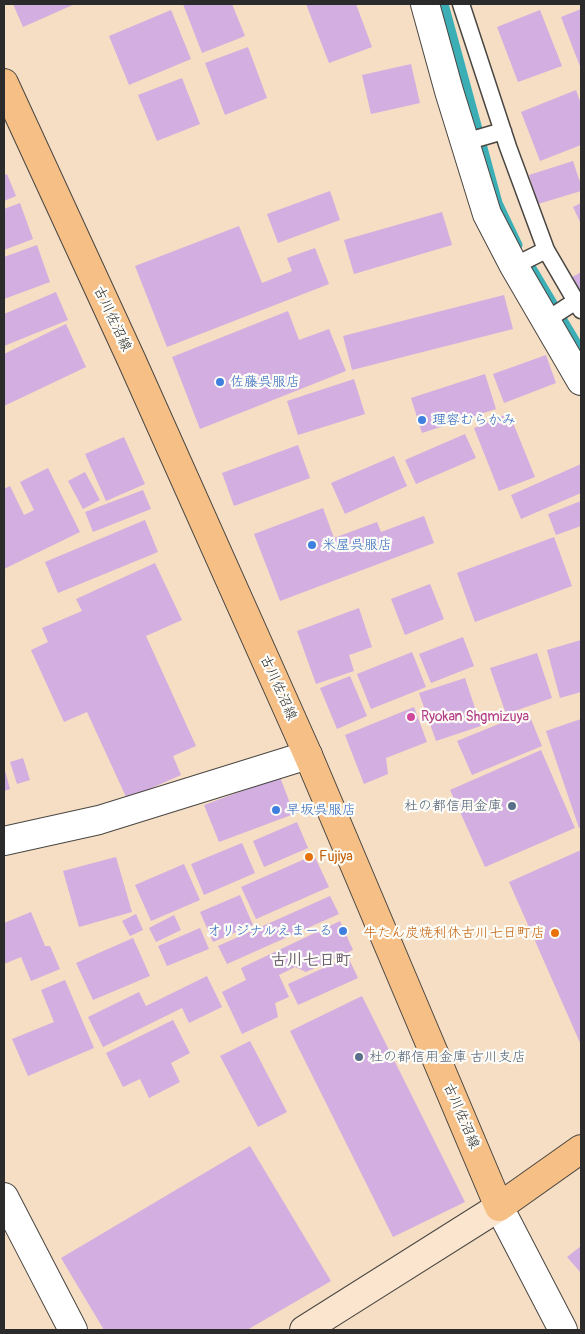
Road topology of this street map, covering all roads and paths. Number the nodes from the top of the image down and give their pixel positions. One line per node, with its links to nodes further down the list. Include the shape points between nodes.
1 (461, 4): 4 (lane)
2 (428, 5): 5 (street)
3 (4, 83): 11 (main road, 古川佐沼線)
4 (503, 131): 5 (lane); 6 (lane)
5 (465, 142): 7 (street, via 486,214)
6 (546, 250): 7 (lane); 8 (lane)
7 (514, 266): 9 (street)
8 (579, 306): 9 (lane)
9 (545, 320): 10 (street)
10 (579, 370)
11 (308, 755): 12 (street, via 99,820); 15 (main road, 古川佐沼線)
12 (4, 842)
13 (581, 1149): 15 (main road)
14 (4, 1197): 16 (street)
15 (500, 1207): 17 (street); 18 (street)
16 (73, 1330)
17 (304, 1330)
18 (563, 1330)

